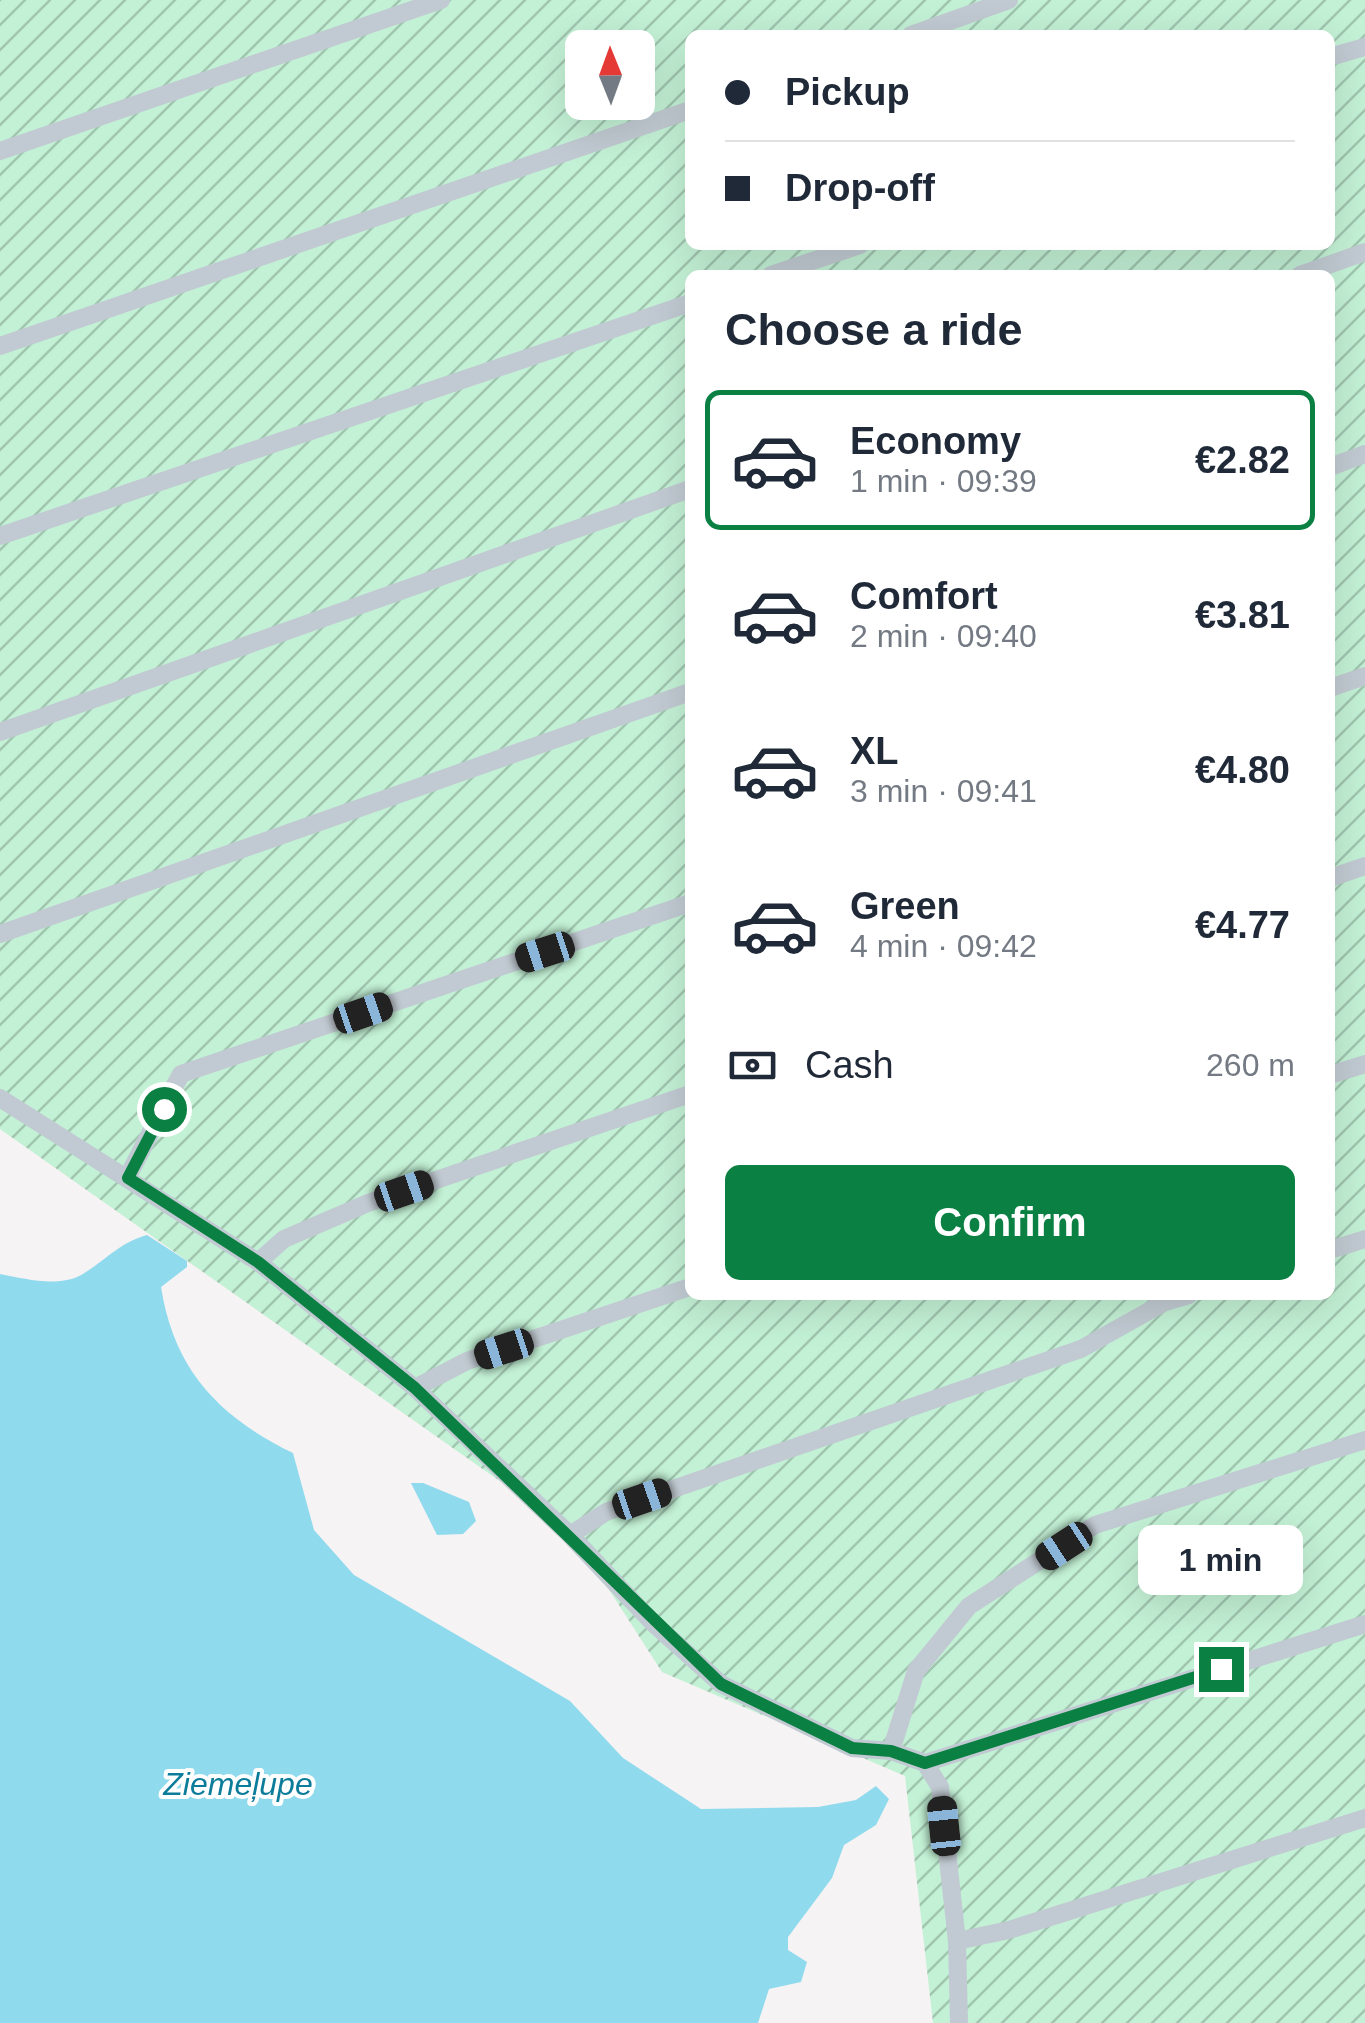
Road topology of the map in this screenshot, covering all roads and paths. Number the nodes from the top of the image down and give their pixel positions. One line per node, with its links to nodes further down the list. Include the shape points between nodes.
1 (441, 0): 7 (lane)
2 (1010, 0): 3 (lane)
3 (925, 30)
4 (1365, 46): 5 (lane)
5 (1335, 56)
6 (685, 112): 13 (lane)
7 (0, 151)
8 (845, 250): 10 (lane)
9 (1365, 252): 11 (lane)
10 (786, 270)
11 (1314, 270)
12 (685, 304): 17 (lane)
13 (0, 346)
14 (1365, 454): 15 (lane)
15 (1335, 465)
16 (685, 491): 21 (lane)
17 (0, 536)
18 (1365, 676): 19 (lane)
19 (1335, 686)
20 (685, 694): 25 (lane)
21 (0, 732)
22 (1365, 866): 23 (lane)
23 (1335, 876)
24 (685, 905): 30 (lane, via 182,1074)
25 (0, 934)
26 (1365, 1064): 27 (lane)
27 (1335, 1073)
28 (685, 1096): 33 (lane, via 368,1203 284,1239)
29 (0, 1098): 30 (lane)
30 (128, 1178): 33 (lane)
31 (1365, 1239): 32 (lane)
32 (1335, 1248)
33 (258, 1262): 36 (lane)
34 (685, 1289): 36 (lane, via 467,1361)
35 (1172, 1300): 38 (lane, via 1081,1349 606,1512)
36 (415, 1388): 38 (lane)
37 (1365, 1440): 40 (lane, via 1095,1526 969,1606 916,1671)
38 (570, 1535): 40 (lane, via 721,1684 852,1748)
39 (1365, 1624): 41 (lane)
40 (891, 1751): 41 (lane)
41 (925, 1763): 43 (lane, via 940,1787)
42 (1365, 1818): 43 (lane)
43 (957, 1941): 44 (lane)
44 (959, 2023)

